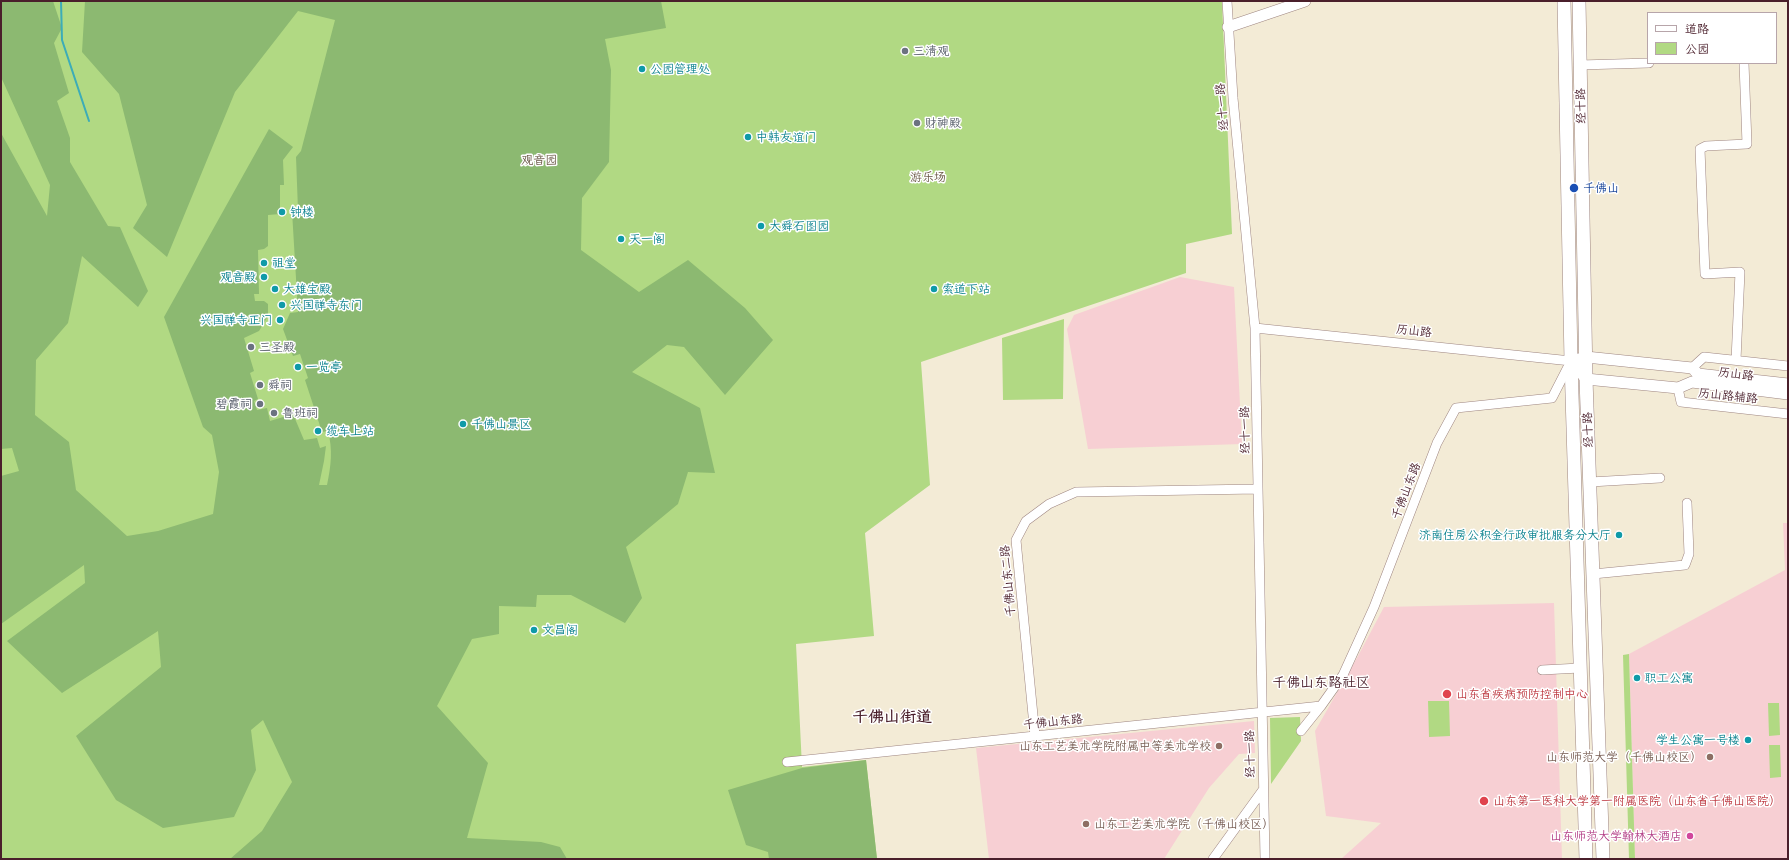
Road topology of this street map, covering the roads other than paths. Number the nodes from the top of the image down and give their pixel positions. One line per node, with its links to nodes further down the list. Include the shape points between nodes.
1 (1227, 1): 5 (street, 经十一路)
2 (1305, 1): 5 (main road)
3 (1564, 1): 12 (highway, 经十路)
4 (1579, 1): 8 (highway, 经十路)
5 (1228, 27): 9 (street, 经十一路)
6 (1647, 63): 8 (street)
7 (1744, 64): 11 (street, via 1747,144 1706,146 1700,149 1705,274 1740,272)
8 (1580, 65): 10 (highway, 经十路)
9 (1255, 328): 12 (street, 历山路); 22 (street, 经十一路)
10 (1586, 356): 12 (main road, 历山路); 14 (main road, 历山路); 15 (highway, 经十路)
11 (1736, 360): 13 (street); 14 (street, via 1704,357)
12 (1571, 361): 15 (main road); 25 (highway, 经十路); 27 (street, 千佛山东路, via 1552,398 1456,408 1437,443 1374,607 1343,675)
13 (1788, 366)
14 (1692, 368): 16 (main road, 历山路, via 1698,374)
15 (1586, 379): 17 (main road, 历山路); 21 (highway, 经十路)
16 (1788, 384)
17 (1678, 388): 18 (main road, 历山路, via 1692,382); 19 (street, 历山路辅路, via 1681,402)
18 (1788, 394)
19 (1788, 414)
20 (1660, 478): 21 (street)
21 (1590, 482): 24 (highway, 经十路)
22 (1258, 489): 28 (street, 经十一路); 30 (street, 千佛山东二路, via 1076,492 1049,504 1026,521 1016,540)
23 (1687, 503): 24 (street, via 1689,554 1685,565)
24 (1593, 574): 36 (highway, 经十路)
25 (1580, 668): 26 (street); 35 (highway, 经十路)
26 (1542, 670)
27 (1321, 706): 28 (street, 千佛山东路); 29 (street, 千佛山东路)
28 (1262, 713): 30 (street, 千佛山东路); 32 (street, 经十一路)
29 (1301, 731)
30 (1035, 736): 31 (street, 千佛山东路)
31 (787, 762)
32 (1263, 790): 33 (street); 34 (street, 经十一路)
33 (1213, 859)
34 (1265, 859)
35 (1586, 859)
36 (1603, 859)

